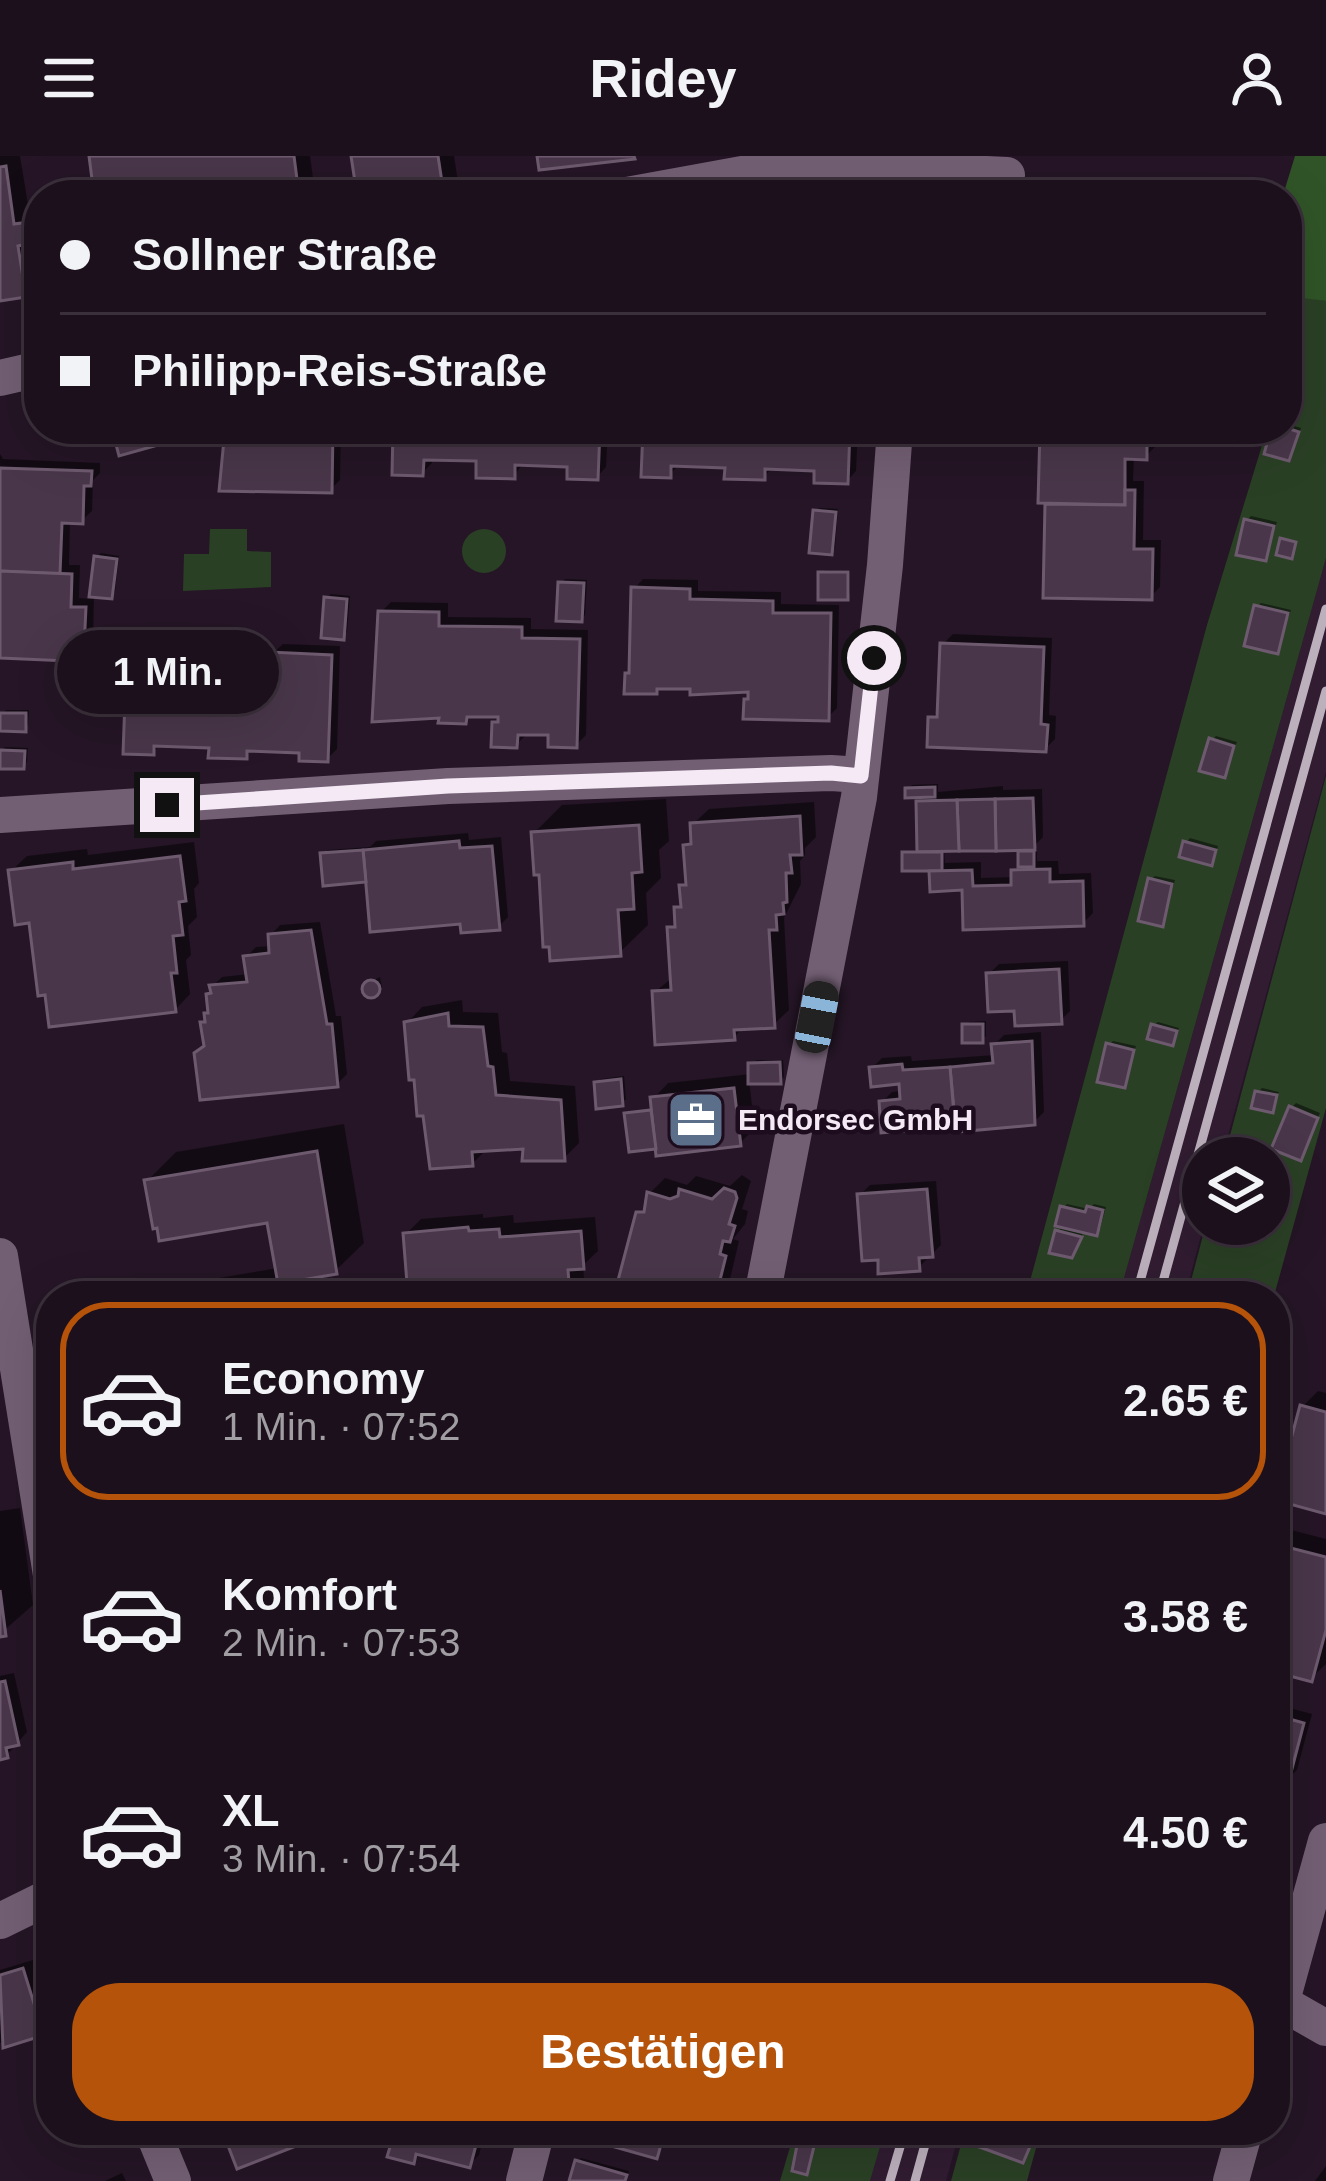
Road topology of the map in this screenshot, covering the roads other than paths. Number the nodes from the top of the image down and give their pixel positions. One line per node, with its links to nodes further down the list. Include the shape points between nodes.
1 (842, 162): 2 (street); 3 (street)
2 (1007, 175)
3 (709, 180)
4 (894, 444): 5 (street)
5 (861, 776): 6 (street, via 448,786); 8 (street)
6 (0, 814)
7 (0, 1256): 9 (street)
8 (765, 1281)
9 (36, 1481)
10 (1326, 1841): 13 (street)
11 (36, 1904): 12 (street)
12 (0, 1922)
13 (1290, 1972)
14 (1290, 2018): 15 (street)
15 (1326, 2028)
16 (158, 2145): 19 (street)
17 (533, 2145): 20 (street)
18 (1241, 2145): 21 (street)
19 (173, 2181)
20 (524, 2181)
21 (1231, 2181)

